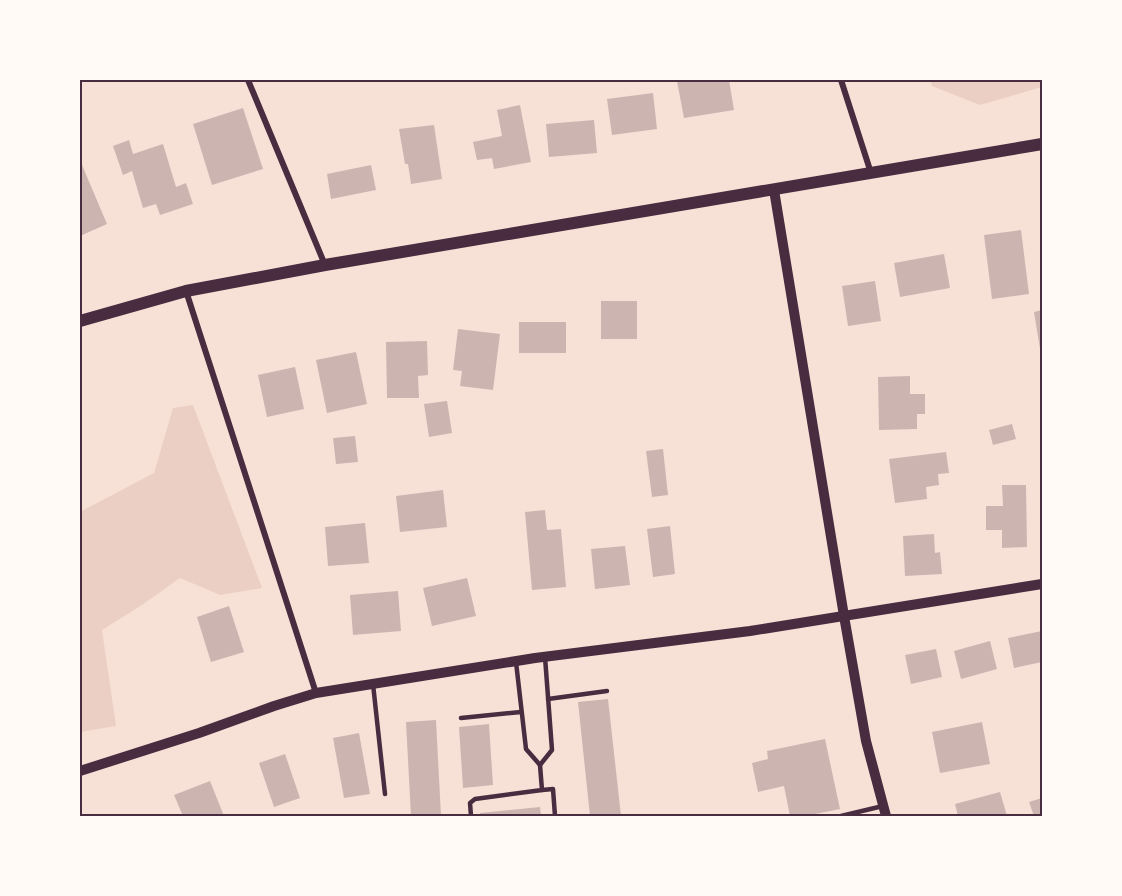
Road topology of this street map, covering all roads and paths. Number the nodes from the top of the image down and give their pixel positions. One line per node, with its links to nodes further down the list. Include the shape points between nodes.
1 (248, 80): 6 (street)
2 (841, 80): 4 (street)
3 (1042, 144): 4 (main road)
4 (871, 173): 5 (main road)
5 (774, 190): 6 (main road); 10 (street)
6 (325, 265): 7 (main road)
7 (186, 291): 8 (main road); 15 (street)
8 (80, 321)
9 (1042, 584): 10 (street)
10 (844, 616): 11 (street); 23 (street, via 866,741)
11 (545, 657): 12 (street); 16 (lane)
12 (516, 662): 13 (street); 17 (lane)
13 (373, 684): 15 (street); 22 (lane)
14 (607, 691): 16 (lane)
15 (316, 693): 20 (street)
16 (548, 699): 19 (lane, via 552,750)
17 (521, 712): 18 (lane); 19 (lane, via 526,749)
18 (461, 718)
19 (540, 765): 21 (lane)
20 (80, 771)
21 (542, 790): 24 (lane, via 475,799 470,803); 25 (lane, via 553,789)
22 (385, 794)
23 (884, 811): 26 (lane)
24 (471, 816)
25 (555, 816)
26 (841, 816)

